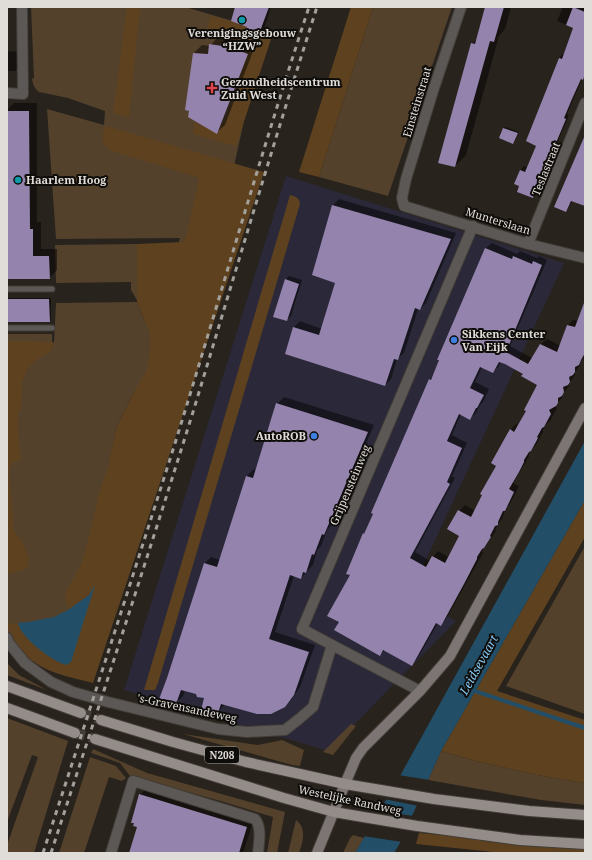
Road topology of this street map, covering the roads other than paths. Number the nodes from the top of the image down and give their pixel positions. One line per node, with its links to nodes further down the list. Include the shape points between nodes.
1 (22, 7): 3 (street, via 23,94)
2 (461, 7): 5 (street, Einsteinstraat, via 406,178 402,198)
3 (7, 93)
4 (585, 103): 7 (street, Teslastraat)
5 (404, 206): 6 (street, Munterslaan)
6 (473, 226): 7 (street, Munterslaan); 15 (street, Grijpensteinweg, via 302,629)
7 (528, 244): 8 (street, Munterslaan)
8 (585, 258)
9 (7, 289): 10 (lane)
10 (52, 289)
11 (7, 328): 12 (lane)
12 (52, 328)
13 (585, 408): 17 (main road, via 450,656)
14 (7, 638): 15 (street, 's-Gravensandeweg, via 25,663 51,682 73,692 211,727 247,732 285,730 313,707)
15 (332, 645): 17 (street, Grijpensteinweg)
16 (7, 686): 19 (main road)
17 (420, 691): 23 (main road, via 363,748)
18 (7, 708): 21 (main road)
19 (81, 713)
20 (101, 720): 23 (main road, Westelijke Randweg / N208, via 246,762)
21 (75, 733)
22 (95, 739): 24 (main road, Westelijke Randweg / N208)
23 (345, 784): 24 (main road); 25 (main road, Westelijke Randweg / N208, via 434,799)
24 (334, 812): 26 (main road, Westelijke Randweg / N208, via 520,840); 29 (main road)
25 (585, 815)
26 (585, 844)
27 (111, 853): 28 (street, via 133,781 255,819 259,827)
28 (258, 853)
29 (317, 853)

